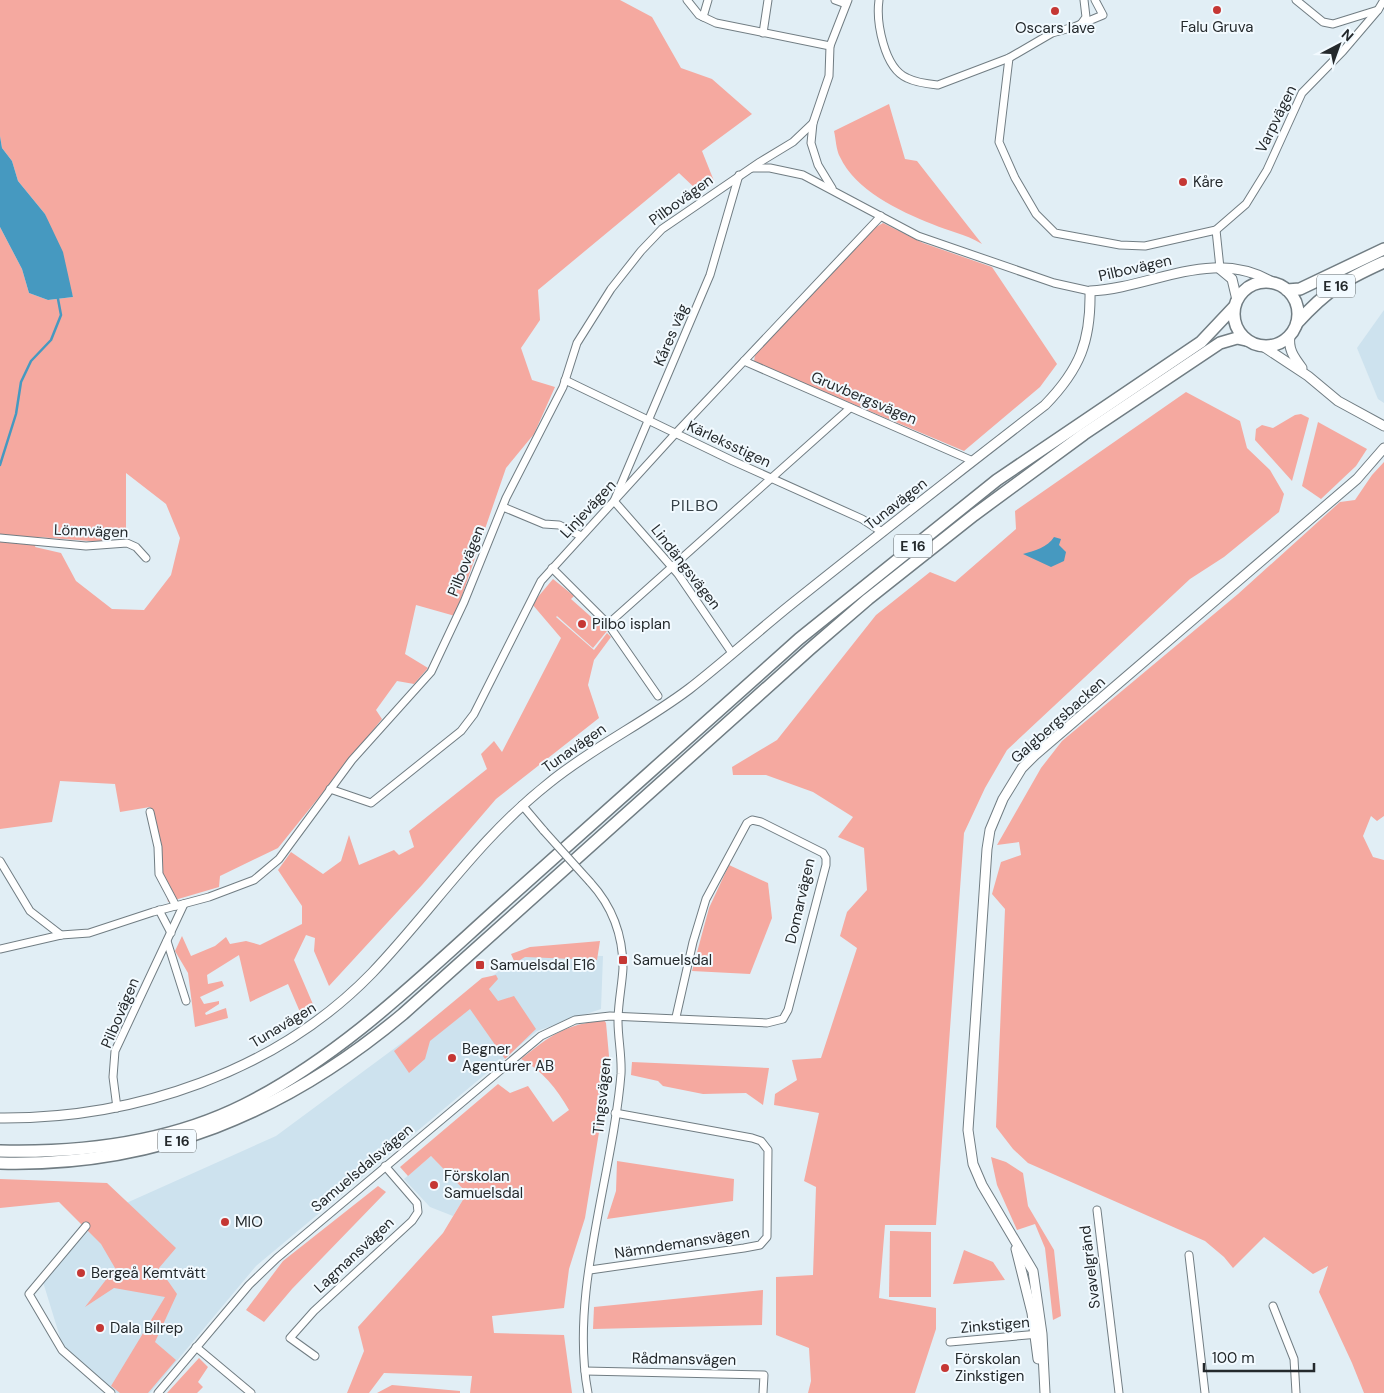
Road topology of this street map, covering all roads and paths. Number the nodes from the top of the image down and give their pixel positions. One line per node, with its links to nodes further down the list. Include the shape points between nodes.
1 (686, 0): 12 (street)
2 (708, 0): 12 (street)
3 (768, 0): 14 (street)
4 (835, 0): 10 (street)
5 (879, 0): 16 (street, via 878,22 882,40 897,70 906,78 938,85)
6 (1084, 0): 13 (street, via 1086,17)
7 (1095, 0): 13 (street, via 1103,15)
8 (1296, 0): 11 (street, via 1323,22 1333,24)
9 (1384, 0): 11 (street, Varpvägen)
10 (847, 2): 15 (street)
11 (1378, 10): 22 (street, Varpvägen, via 1302,93 1267,170 1246,204)
12 (703, 17): 14 (street, via 725,26)
13 (1074, 28): 16 (street, via 1052,33)
14 (762, 33): 15 (street)
15 (830, 46): 17 (street, via 828,80)
16 (1009, 58): 22 (street, via 999,142 1036,214 1055,234 1120,246 1145,246)
17 (813, 123): 18 (street, Pilbovägen, via 793,142); 20 (street, via 812,150)
18 (752, 168): 19 (street, Pilbovägen); 20 (street, Pilbovägen, via 803,175)
19 (740, 176): 36 (street, Pilbovägen, via 662,229 641,251 582,332); 38 (street, Kåres väg, via 710,275)
20 (833, 189): 21 (street, Pilbovägen)
21 (881, 216): 28 (street, Pilbovägen, via 931,242 1054,283); 34 (street, Linjevägen)
22 (1216, 230): 25 (street)
23 (1384, 249): 27 (highway, E 16, via 1300,289)
24 (1384, 262): 30 (highway, E 16, via 1338,284)
25 (1220, 268): 26 (street, Pilbovägen, via 1237,268); 28 (street, Pilbovägen, via 1190,270 1107,290); 29 (street, via 1232,279)
26 (1274, 283): 27 (highway); 29 (highway, E 16, via 1252,285)
27 (1287, 290): 30 (highway, E 16, via 1297,307)
28 (1090, 291): 42 (street, Tunavägen, via 1090,321 1084,348 1064,386 1045,405)
29 (1236, 303): 32 (highway, via 1235,324); 72 (highway, E 16, via 1201,342 997,480 799,638 407,990 330,1053 245,1104 175,1130 91,1147)
30 (1297, 323): 31 (highway, E 16)
31 (1290, 335): 33 (highway, via 1278,344); 35 (street, via 1290,352)
32 (1246, 340): 33 (highway, E 16); 73 (highway, E 16, via 1238,338 1220,343 1128,404 1004,492 883,587 375,1038 324,1074 259,1110 177,1141 91,1159)
33 (1264, 347): 35 (street)
34 (744, 361): 37 (street, Gruvbergsvägen); 40 (street, Linjevägen)
35 (1308, 376): 39 (street, via 1338,401)
36 (565, 380): 38 (street, Kärleksstigen); 45 (street, Pilbovägen)
37 (850, 408): 42 (street, Gruvbergsvägen); 43 (street)
38 (649, 420): 40 (street, Kärleksstigen); 44 (street, Kåres väg)
39 (1384, 426)
40 (675, 434): 43 (street, Kärleksstigen); 44 (street, Linjevägen)
41 (1384, 448): 80 (street, Galgbergsbacken, via 1357,480 1035,755 1022,768 997,810 988,840 983,884 968,1130 973,1164 982,1185 1033,1271)
42 (973, 461): 46 (street, Tunavägen)
43 (772, 479): 46 (street, Kärleksstigen, via 862,519); 50 (street)
44 (614, 501): 47 (street, Linjevägen); 50 (street, Lindängsvägen)
45 (503, 507): 47 (street, via 544,524 559,525); 55 (street, Pilbovägen, via 431,672)
46 (882, 532): 53 (street, Tunavägen)
47 (581, 536): 51 (street, Linjevägen)
48 (0, 538): 49 (street, Lönnvägen, via 86,546 127,543)
49 (146, 558)
50 (672, 567): 52 (street); 53 (street, Lindängsvägen)
51 (552, 568): 52 (street); 55 (street, Linjevägen, via 536,589 474,714 462,731 371,802)
52 (608, 624): 54 (street)
53 (732, 653): 56 (street, Tunavägen, via 678,697 568,768)
54 (658, 696)
55 (330, 789): 59 (street, Pilbovägen, via 296,839 264,872 237,887)
56 (522, 805): 67 (street, Tingsvägen, bridge, via 608,905 622,947); 69 (street, Tunavägen, via 470,858 370,975 323,1017 249,1062 207,1081)
57 (150, 812): 60 (street, via 158,847 159,874)
58 (0, 861): 63 (street, via 30,911)
59 (184, 904): 60 (street); 62 (street, Pilbovägen)
60 (176, 906): 61 (street)
61 (160, 910): 62 (street); 63 (street, via 101,930)
62 (171, 933): 64 (street, Pilbovägen)
63 (61, 936): 65 (street)
64 (167, 941): 66 (street); 69 (street, Pilbovägen, via 115,1051 113,1077)
65 (0, 949)
66 (186, 1001)
67 (618, 1015): 68 (street, Domarvägen); 70 (street, Tingsvägen, via 621,1062); 74 (street, Samuelsdalsvägen, via 575,1020 541,1036)
68 (676, 1018): 68 (street, Domarvägen, via 706,899 747,824 752,820 762,822 824,853 826,866 785,1017 767,1023)
69 (117, 1108): 71 (street, Tunavägen, via 46,1117)
70 (615, 1113): 78 (street, Tingsvägen); 78 (street, Nämndemansvägen, via 761,1142 768,1150 767,1236 763,1243 744,1248)
71 (0, 1118)
72 (0, 1151)
73 (0, 1163)
74 (385, 1166): 82 (street, Samuelsdalsvägen, via 277,1258); 83 (street, Lagmansvägen, via 417,1203 418,1212 290,1338)
75 (1097, 1210): 91 (street, Svavelgränd)
76 (86, 1226): 87 (street, via 29,1294 62,1350)
77 (1189, 1255): 92 (street)
78 (590, 1270): 84 (street, Tingsvägen, via 585,1311)
79 (1273, 1306): 93 (street, via 1294,1359)
80 (1038, 1334): 81 (street, Zinkstigen); 86 (street, Galgbergsbacken)
81 (950, 1342)
82 (196, 1347): 85 (street); 88 (street, Samuelsdalsvägen)
83 (315, 1356)
84 (585, 1371): 89 (street, Tingsvägen); 90 (street, Rådmansvägen, via 764,1374)
85 (246, 1392)
86 (1045, 1392)
87 (110, 1393)
88 (158, 1393)
89 (588, 1393)
90 (763, 1393)
91 (1119, 1393)
92 (1205, 1393)
93 (1296, 1393)

